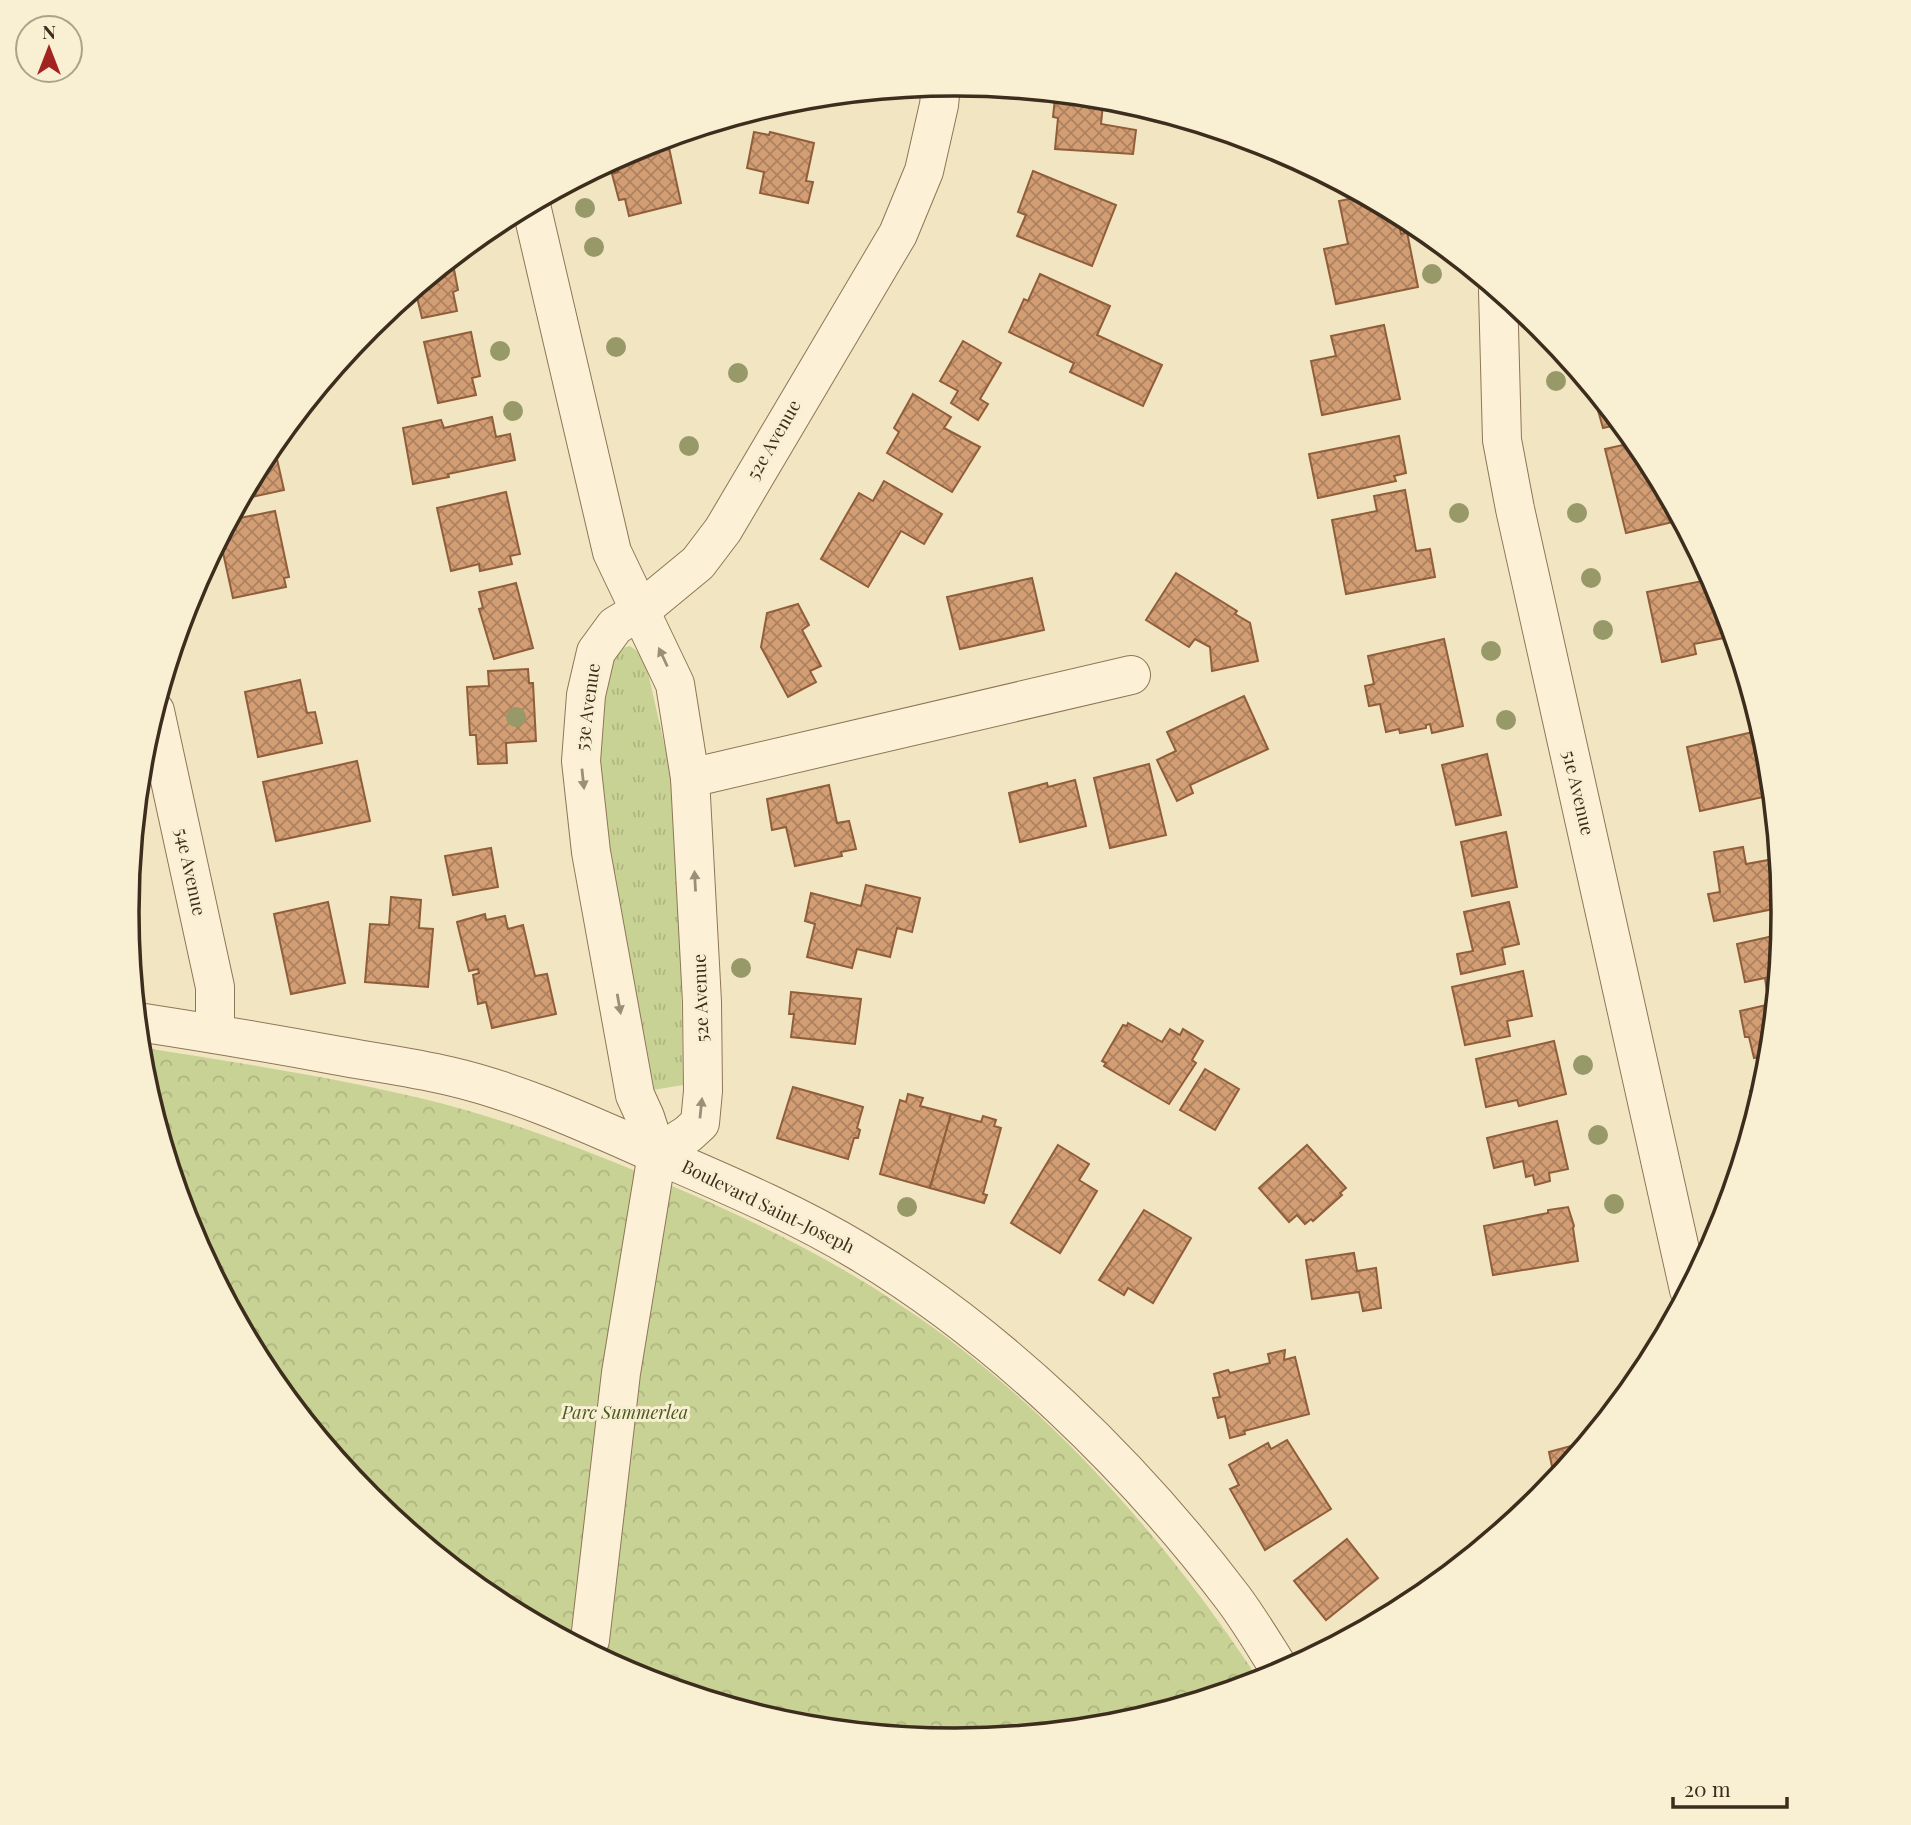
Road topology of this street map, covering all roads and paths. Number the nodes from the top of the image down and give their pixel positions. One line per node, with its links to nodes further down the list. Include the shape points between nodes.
1 (940, 97): 4 (street, 52e Avenue, via 924,172 898,233 863,296 723,530 698,563)
2 (533, 215): 4 (street, via 612,552)
3 (1498, 303): 11 (street, 51e Avenue, via 1502,440 1515,509)
4 (640, 610): 7 (street, 52e Avenue, one-way to 4, via 675,684); 10 (street, 53e Avenue, one-way to 10, via 615,626 596,652 586,695 581,761 591,852 635,1095)
5 (1131, 675): 7 (street)
6 (160, 733): 9 (street, 54e Avenue, via 215,987)
7 (690, 778): 10 (street, 52e Avenue, one-way to 7, via 700,1123 703,1091)
8 (147, 1023): 9 (street, Boulevard Saint-Joseph)
9 (215, 1034): 10 (street, Boulevard Saint-Joseph, via 451,1076 557,1112)
10 (657, 1154): 12 (street, via 621,1373); 13 (street, Boulevard Saint-Joseph, via 740,1190 858,1251 1000,1352 1079,1424 1173,1525 1235,1600)
11 (1686, 1277)
12 (590, 1640)
13 (1276, 1663)

